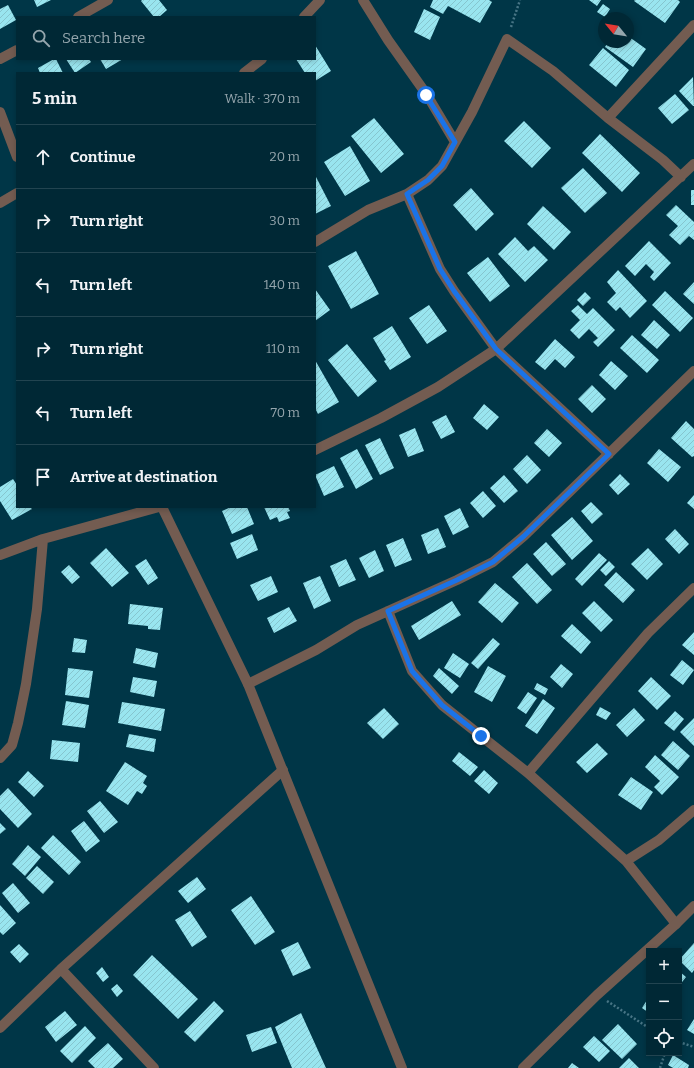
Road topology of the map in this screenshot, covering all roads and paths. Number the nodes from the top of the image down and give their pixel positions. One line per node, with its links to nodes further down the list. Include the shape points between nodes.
1 (108, 0): 5 (street)
2 (320, 0): 7 (street)
3 (363, 0): 16 (street)
4 (520, 0): 9 (path)
5 (95, 3): 6 (street)
6 (79, 16)
7 (305, 16)
8 (694, 25): 15 (street)
9 (507, 39): 15 (street, via 553,71); 16 (street)
10 (16, 51): 11 (street)
11 (0, 59)
12 (261, 60): 13 (street)
13 (245, 72)
14 (0, 112): 17 (street)
15 (608, 118): 19 (street)
16 (455, 142): 21 (street, via 442,166 428,180)
17 (16, 155)
18 (694, 164): 19 (street)
19 (681, 177): 24 (street)
20 (16, 194): 22 (street)
21 (407, 194): 23 (street, via 368,210); 24 (street, via 440,269)
22 (0, 203)
23 (316, 241)
24 (496, 349): 26 (street, via 438,387); 27 (street)
25 (694, 371): 27 (street)
26 (316, 450)
27 (609, 454): 33 (street, via 524,536 493,562)
28 (154, 508): 30 (street)
29 (162, 508): 34 (street)
30 (43, 539): 31 (street); 35 (street, via 37,609 26,684 12,745)
31 (0, 555)
32 (694, 588): 37 (street, via 648,634)
33 (388, 611): 34 (street); 37 (street, via 412,671 442,705)
34 (248, 684): 36 (street)
35 (0, 758)
36 (283, 770): 42 (street); 50 (street)
37 (528, 773): 39 (street)
38 (694, 810): 39 (street, via 659,840)
39 (626, 861): 41 (street)
40 (694, 906): 41 (street)
41 (676, 924): 43 (street)
42 (61, 969): 45 (street); 49 (street)
43 (597, 995): 44 (path); 51 (street)
44 (646, 1026)
45 (0, 1028)
46 (682, 1043): 47 (path)
47 (694, 1047)
48 (664, 1056): 52 (path)
49 (154, 1068)
50 (402, 1068)
51 (522, 1068)
52 (660, 1068)

